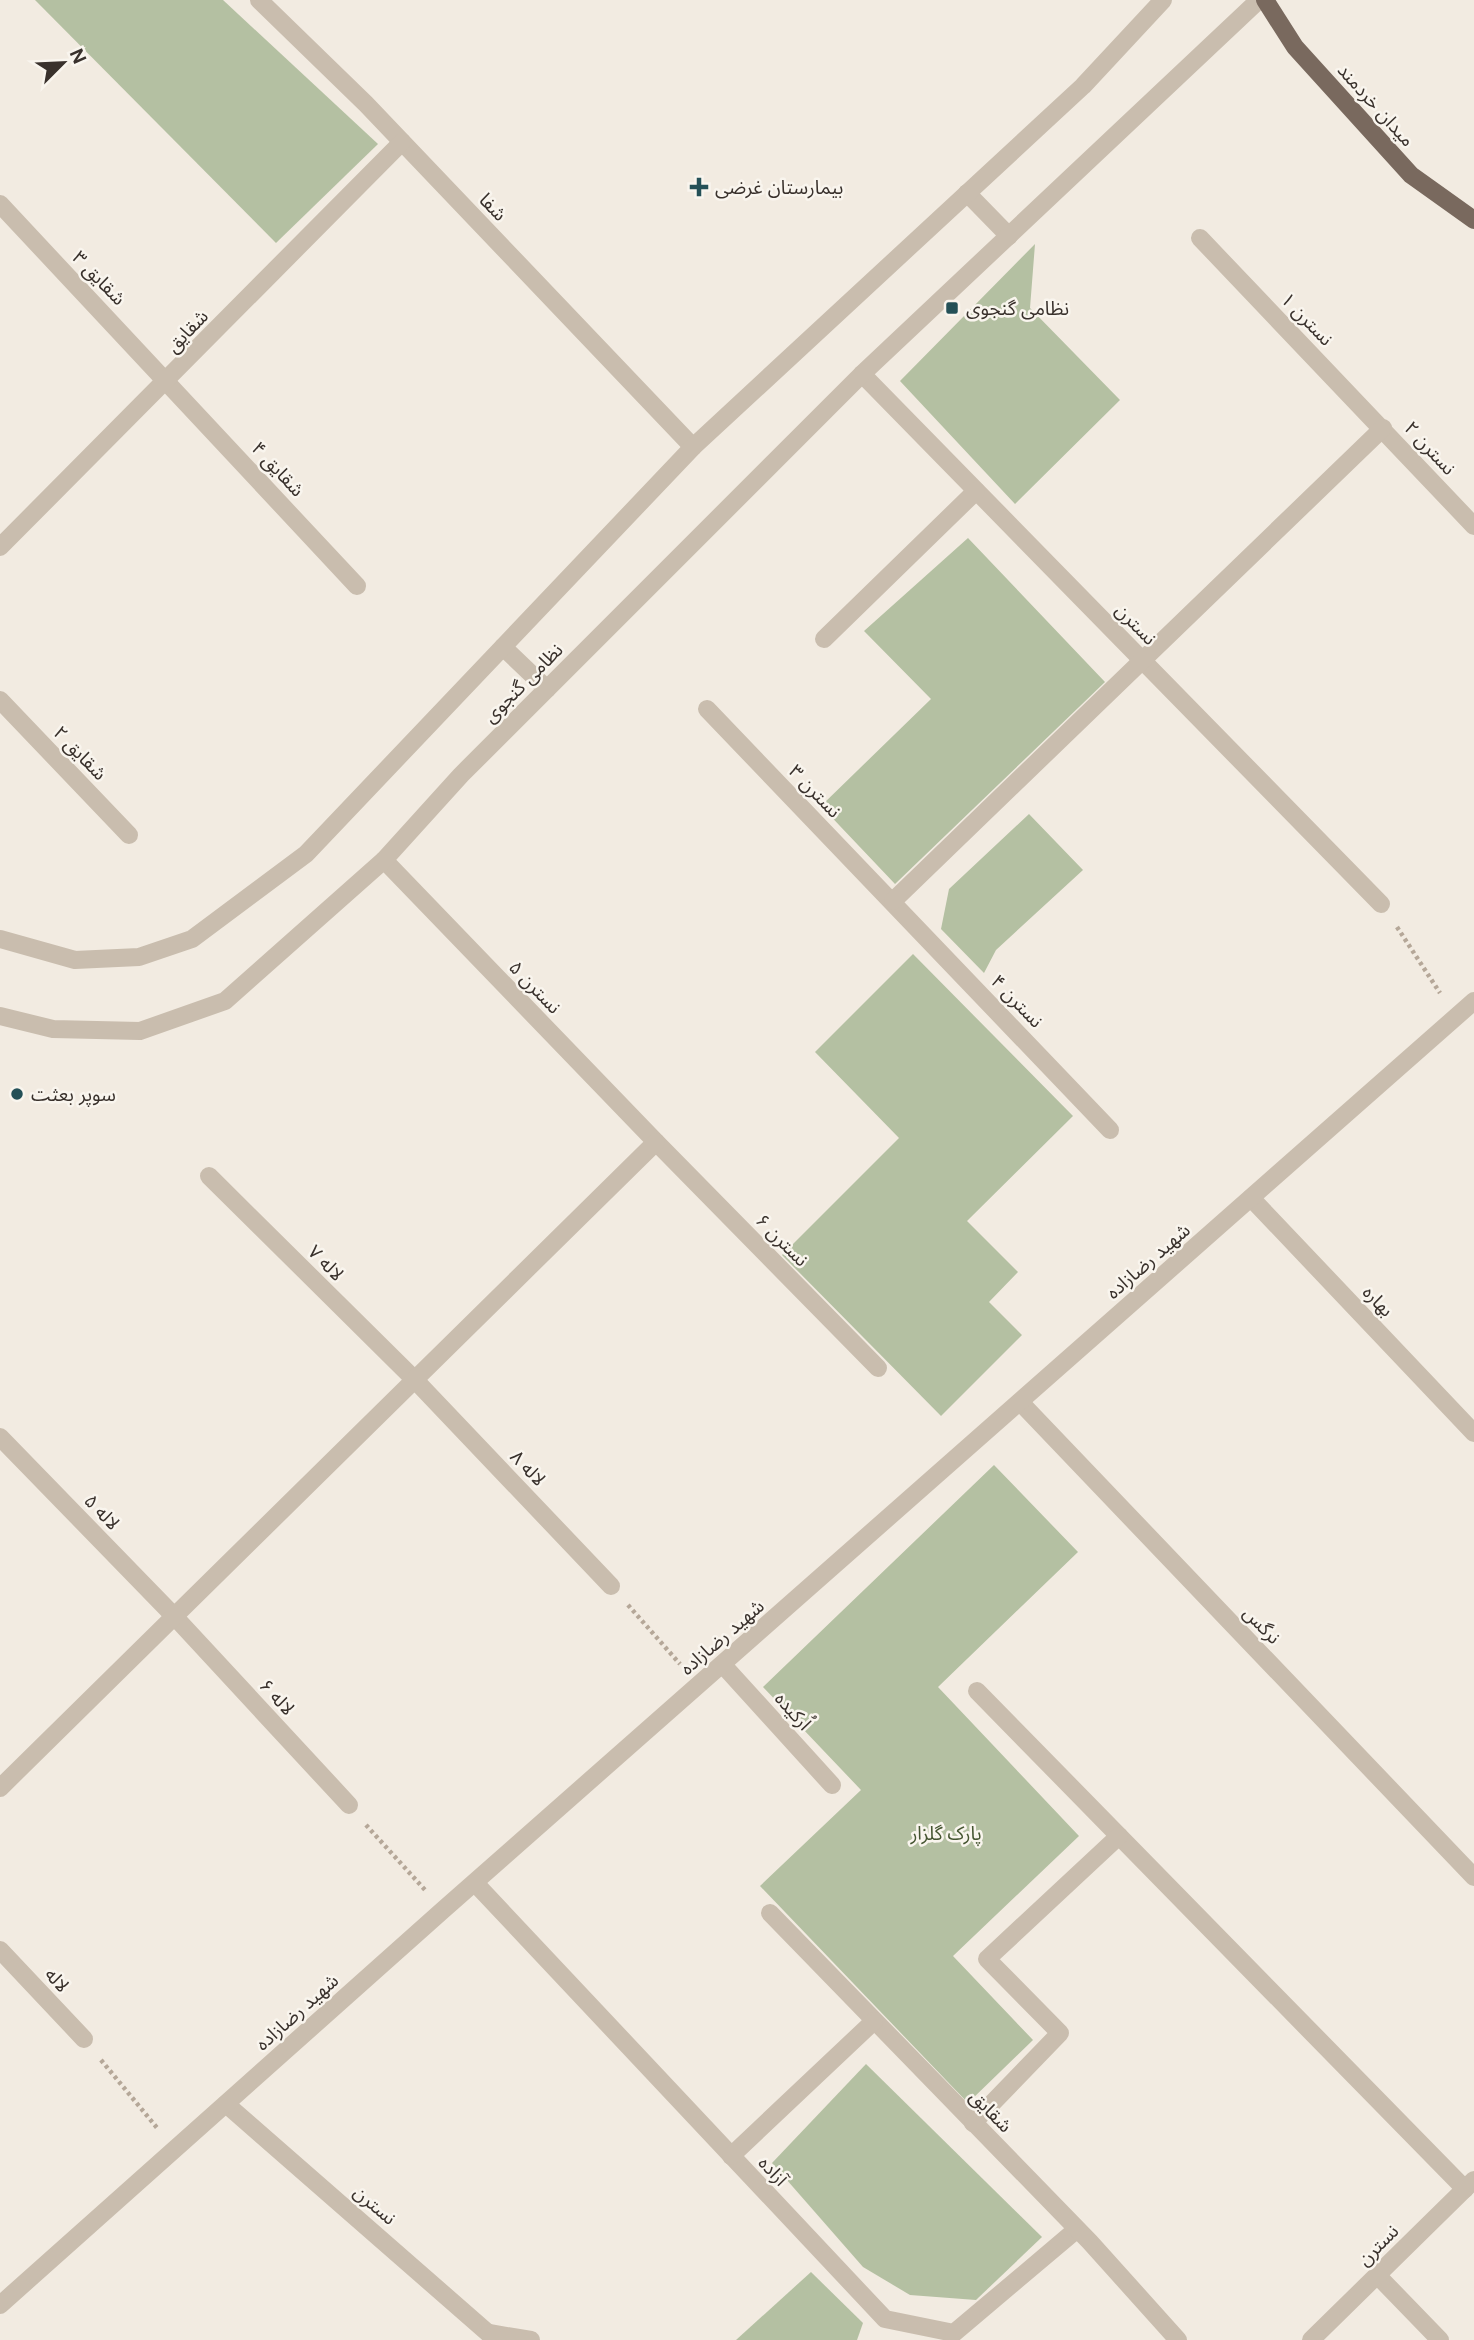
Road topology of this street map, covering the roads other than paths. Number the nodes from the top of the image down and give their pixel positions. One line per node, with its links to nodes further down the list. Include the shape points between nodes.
1 (259, 0): 5 (street, شفا)
2 (1163, 0): 6 (street, نظامی گنجوی, via 1083,86)
3 (1259, 0): 9 (street, نظامی گنجوی)
4 (1265, 0): 8 (main road, میدان خردمند, via 1295,47 1411,176)
5 (402, 142): 12 (street, شقایق); 14 (street, شفا)
6 (967, 193): 9 (street); 14 (street, نظامی گنجوی)
7 (0, 204): 12 (street, شقایق ۳)
8 (1474, 220)
9 (1009, 236): 11 (street, نظامی گنجوی)
10 (1200, 239): 13 (street, نسترن ۱)
11 (862, 374): 15 (street, نسترن); 22 (street, نظامی گنجوی)
12 (168, 381): 17 (street, شقایق); 18 (street, شقایق ۴)
13 (1383, 428): 16 (street, نسترن ۲); 21 (street)
14 (693, 447): 20 (street, نظامی گنجوی)
15 (976, 491): 19 (street); 21 (street, نسترن)
16 (1474, 526)
17 (0, 547)
18 (357, 586)
19 (824, 639)
20 (503, 647): 22 (street); 29 (street, نظامی گنجوی, via 306,854 192,939 139,957 75,960)
21 (1143, 661): 27 (street); 28 (street, نسترن)
22 (547, 689): 26 (street, نظامی گنجوی)
23 (0, 700): 25 (street, شقایق ۲)
24 (707, 709): 27 (street, نسترن ۳)
25 (130, 835)
26 (384, 860): 31 (street, نظامی گنجوی, via 225,1001 140,1031 53,1029); 33 (street, نسترن ۵)
27 (893, 901): 32 (street, نسترن ۴)
28 (1381, 904)
29 (0, 939)
30 (1474, 1001): 35 (street, شهید رضازاده)
31 (0, 1016)
32 (1110, 1130)
33 (656, 1142): 36 (street, نسترن ۶); 37 (street)
34 (209, 1176): 37 (street, لاله ۷)
35 (1251, 1198): 38 (street, شهید رضازاده); 39 (street, بهاره)
36 (878, 1367)
37 (415, 1380): 41 (street, لاله ۸); 42 (street)
38 (1020, 1402): 43 (street, شهید رضازاده); 49 (street, نرگس)
39 (1474, 1433)
40 (0, 1437): 42 (street, لاله ۵)
41 (611, 1586)
42 (174, 1616): 46 (street); 47 (street, لاله ۶)
43 (723, 1665): 45 (street, اُرکیده); 50 (street, شهید رضازاده)
44 (977, 1691): 48 (street)
45 (832, 1785)
46 (0, 1788)
47 (349, 1805)
48 (1119, 1836): 56 (street, via 987,1959 1060,2033); 58 (street)
49 (1474, 1877)
50 (475, 1883): 55 (street, شهید رضازاده); 57 (street, آزاده)
51 (770, 1913): 53 (street, شقایق)
52 (0, 1950): 54 (street, لاله)
53 (874, 2021): 56 (street, شقایق); 57 (street)
54 (85, 2039)
55 (226, 2104): 61 (street, شهید رضازاده); 62 (street, نسترن)
56 (973, 2123): 59 (street, شقایق)
57 (731, 2156): 59 (street, آزاده, via 886,2319 954,2333)
58 (1469, 2185): 60 (street, نسترن)
59 (1076, 2230): 64 (street, شقایق)
60 (1377, 2276): 65 (street, نسترن); 66 (street)
61 (0, 2305)
62 (491, 2337): 63 (street)
63 (531, 2340)
64 (1178, 2340)
65 (1311, 2340)
66 (1440, 2340)

